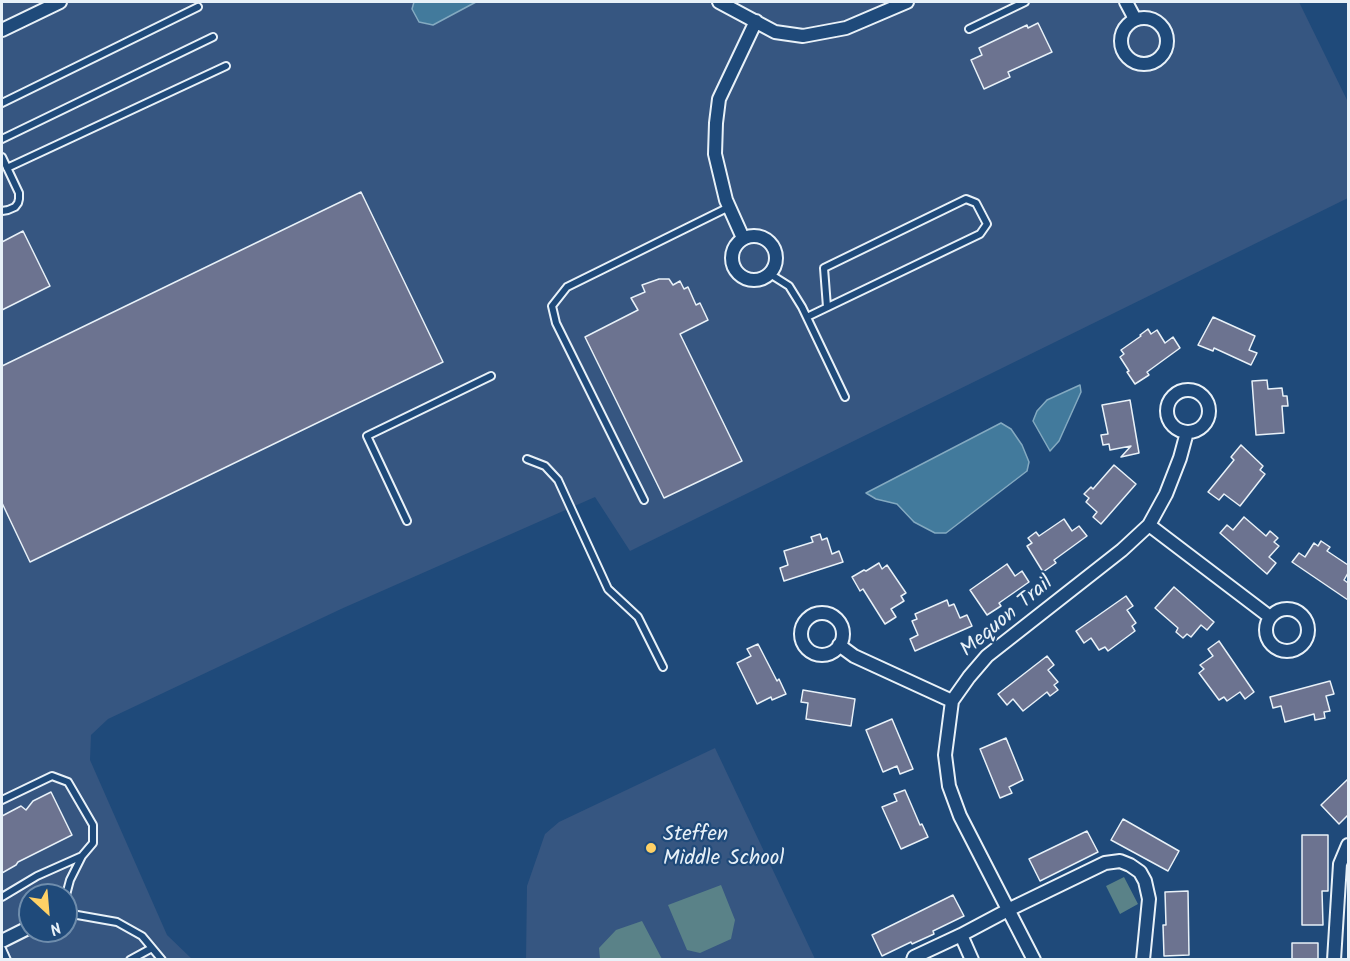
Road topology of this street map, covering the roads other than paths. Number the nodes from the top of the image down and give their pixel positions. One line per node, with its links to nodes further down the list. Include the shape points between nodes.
1 (60, 2): 10 (street)
2 (719, 2): 8 (street)
3 (907, 2): 8 (street, via 846,28 803,36 775,32)
4 (1025, 2): 9 (lane)
5 (1126, 2): 7 (street)
6 (198, 7): 13 (lane)
7 (1135, 19)
8 (756, 21): 17 (street, via 718,99 715,154)
9 (969, 29)
10 (2, 30)
11 (213, 37): 14 (lane)
12 (226, 66): 16 (lane)
13 (2, 102)
14 (2, 139)
15 (2, 157): 16 (lane)
16 (7, 168): 18 (lane, via 20,199 15,207)
17 (729, 207): 19 (street); 27 (lane, via 567,287 552,306 556,323)
18 (2, 211)
19 (743, 238): 20 (street, via 764,238 774,247 776,261); 20 (street, via 731,257 736,272 749,280)
20 (770, 274): 22 (lane, via 789,286)
21 (827, 308): 21 (lane, via 980,234 987,224 976,202 966,199 824,268); 22 (lane)
22 (807, 317): 24 (lane)
23 (491, 376): 28 (lane, via 367,436)
24 (845, 397)
25 (1187, 432): 29 (street, Mequon Trail, via 1166,494)
26 (527, 459): 32 (lane, via 545,466 558,480 608,589 638,617)
27 (644, 500)
28 (408, 521)
29 (1149, 525): 30 (street); 33 (street, Mequon Trail, via 987,656)
30 (1270, 617)
31 (839, 645): 33 (street, via 854,656)
32 (663, 668)
33 (952, 701): 39 (street, Mequon Trail, via 945,755 949,786)
34 (2, 800): 36 (lane, via 52,776 68,782 93,825 93,843)
35 (1348, 846): 53 (street, via 1341,864)
36 (82, 856): 37 (lane); 38 (lane)
37 (69, 883)
38 (2, 897)
39 (1008, 910): 42 (street); 51 (street, Mequon Trail); 52 (street, via 1105,863 1120,861 1140,872 1145,881 1149,899)
40 (78, 915): 44 (lane, via 117,922 142,936)
41 (18, 933): 43 (street)
42 (961, 935): 49 (street); 50 (street)
43 (2, 941)
44 (152, 948): 47 (lane); 48 (lane)
45 (2, 949): 46 (lane)
46 (7, 960)
47 (130, 960)
48 (162, 960)
49 (913, 960)
50 (972, 960)
51 (1034, 960)
52 (1143, 960)
53 (1334, 960)

